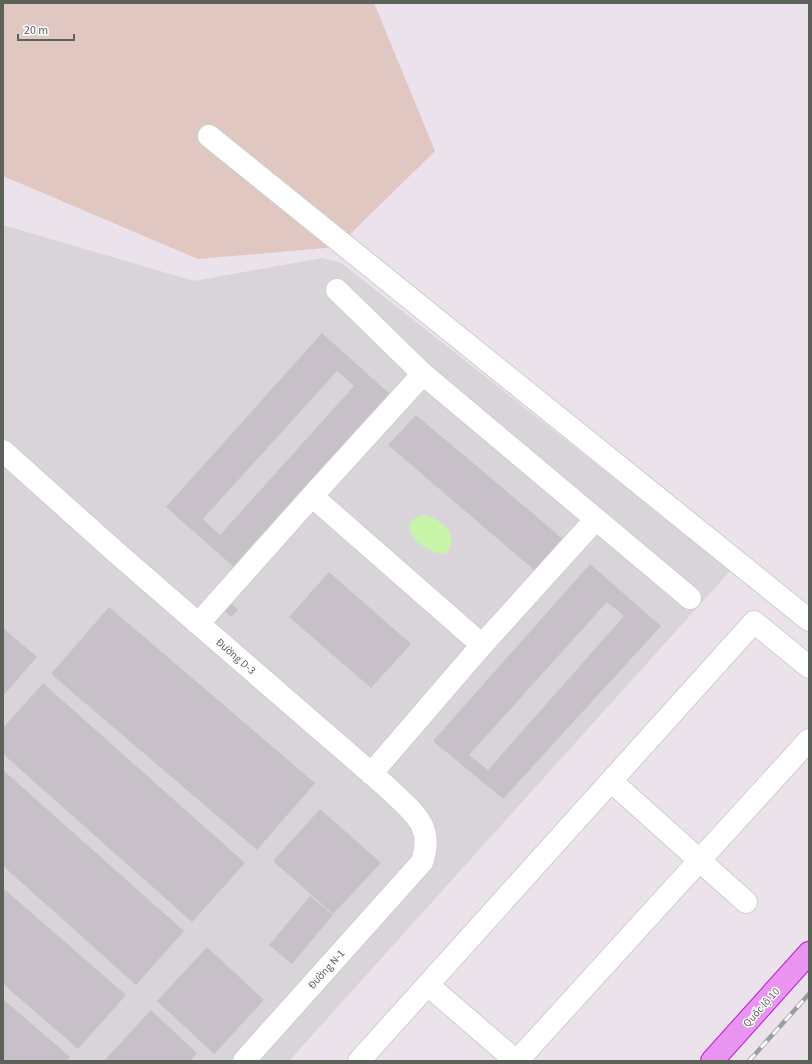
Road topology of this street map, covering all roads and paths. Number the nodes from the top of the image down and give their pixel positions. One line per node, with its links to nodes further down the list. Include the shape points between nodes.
1 (209, 136): 8 (street)
2 (337, 290): 3 (street)
3 (423, 374): 5 (street); 6 (street)
4 (3, 451): 9 (street, Đường D-3)
5 (312, 496): 9 (street); 10 (street)
6 (596, 519): 7 (street); 10 (street)
7 (690, 598)
8 (809, 620)
9 (198, 624): 13 (street, Đường D-3)
10 (482, 645): 13 (street)
11 (809, 667): 14 (street, via 754,622)
12 (809, 740): 15 (street)
13 (371, 774): 16 (street, Đường D-3, via 405,806 425,830 427,848 422,862)
14 (611, 781): 15 (street); 19 (street)
15 (700, 859): 17 (street); 22 (street)
16 (408, 877): 20 (street, Đường N-1)
17 (746, 902)
18 (809, 953): 23 (highway, Quốc lộ 10)
19 (428, 985): 21 (street); 22 (street)
20 (244, 1061)
21 (359, 1061)
22 (516, 1061)
23 (712, 1061)

